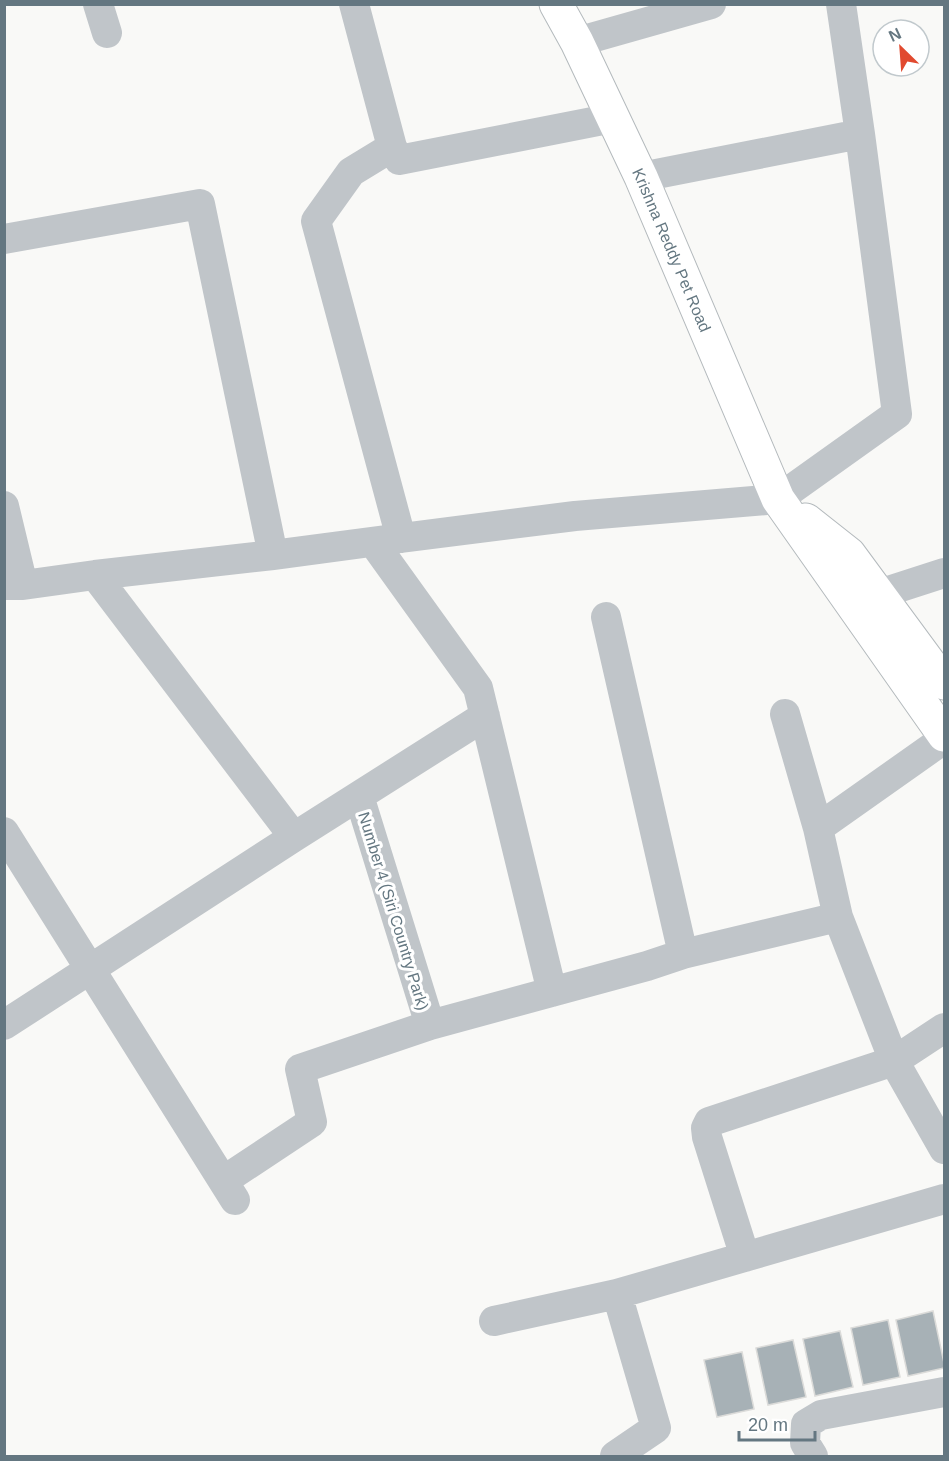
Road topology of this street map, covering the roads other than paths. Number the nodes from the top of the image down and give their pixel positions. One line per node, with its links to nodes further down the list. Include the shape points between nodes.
1 (98, 4): 6 (street)
2 (354, 4): 10 (street)
3 (556, 4): 7 (main road, Krishna Reddy Pet Road)
4 (711, 4): 7 (street)
5 (841, 4): 9 (street)
6 (107, 33)
7 (577, 42): 8 (main road, Krishna Reddy Pet Road)
8 (613, 118): 10 (street, via 399,160); 11 (main road, Krishna Reddy Pet Road)
9 (860, 134): 11 (street); 13 (street, via 897,414)
10 (392, 147): 15 (street, via 351,172 316,221)
11 (641, 177): 13 (main road, Krishna Reddy Pet Road)
12 (4, 239): 16 (street, via 200,204)
13 (778, 499): 15 (street, via 575,516); 20 (main road, Krishna Reddy Pet Road, via 849,554); 25 (main road, Krishna Reddy Pet Road)
14 (4, 506): 19 (street)
15 (387, 540): 16 (street); 24 (street, via 478,688)
16 (273, 555): 18 (street)
17 (945, 573): 20 (street)
18 (95, 575): 19 (street); 29 (street)
19 (14, 585)
20 (879, 594): 22 (main road, Krishna Reddy Pet Road)
21 (606, 617): 31 (street)
22 (945, 683)
23 (785, 714): 27 (street)
24 (485, 716): 26 (street); 33 (street)
25 (945, 737): 27 (street)
26 (359, 796): 29 (street); 35 (street, Number 4 (Siri Country Park))
27 (818, 828): 30 (street)
28 (4, 832): 32 (street)
29 (294, 837): 32 (street)
30 (838, 917): 31 (street); 37 (street)
31 (683, 954): 33 (street)
32 (91, 969): 34 (street); 35 (street, via 229,1190 312,1122 300,1069)
33 (552, 992): 35 (street)
34 (4, 1025)
35 (430, 1025)
36 (945, 1028): 37 (street)
37 (894, 1061): 38 (street); 40 (street, via 709,1122 707,1137)
38 (945, 1149)
39 (945, 1199): 40 (street)
40 (745, 1257): 41 (street)
41 (617, 1294): 42 (street); 44 (street, via 656,1428)
42 (494, 1321)
43 (945, 1392): 45 (street, via 821,1415 806,1424 805,1443)
44 (615, 1456)
45 (813, 1456)

